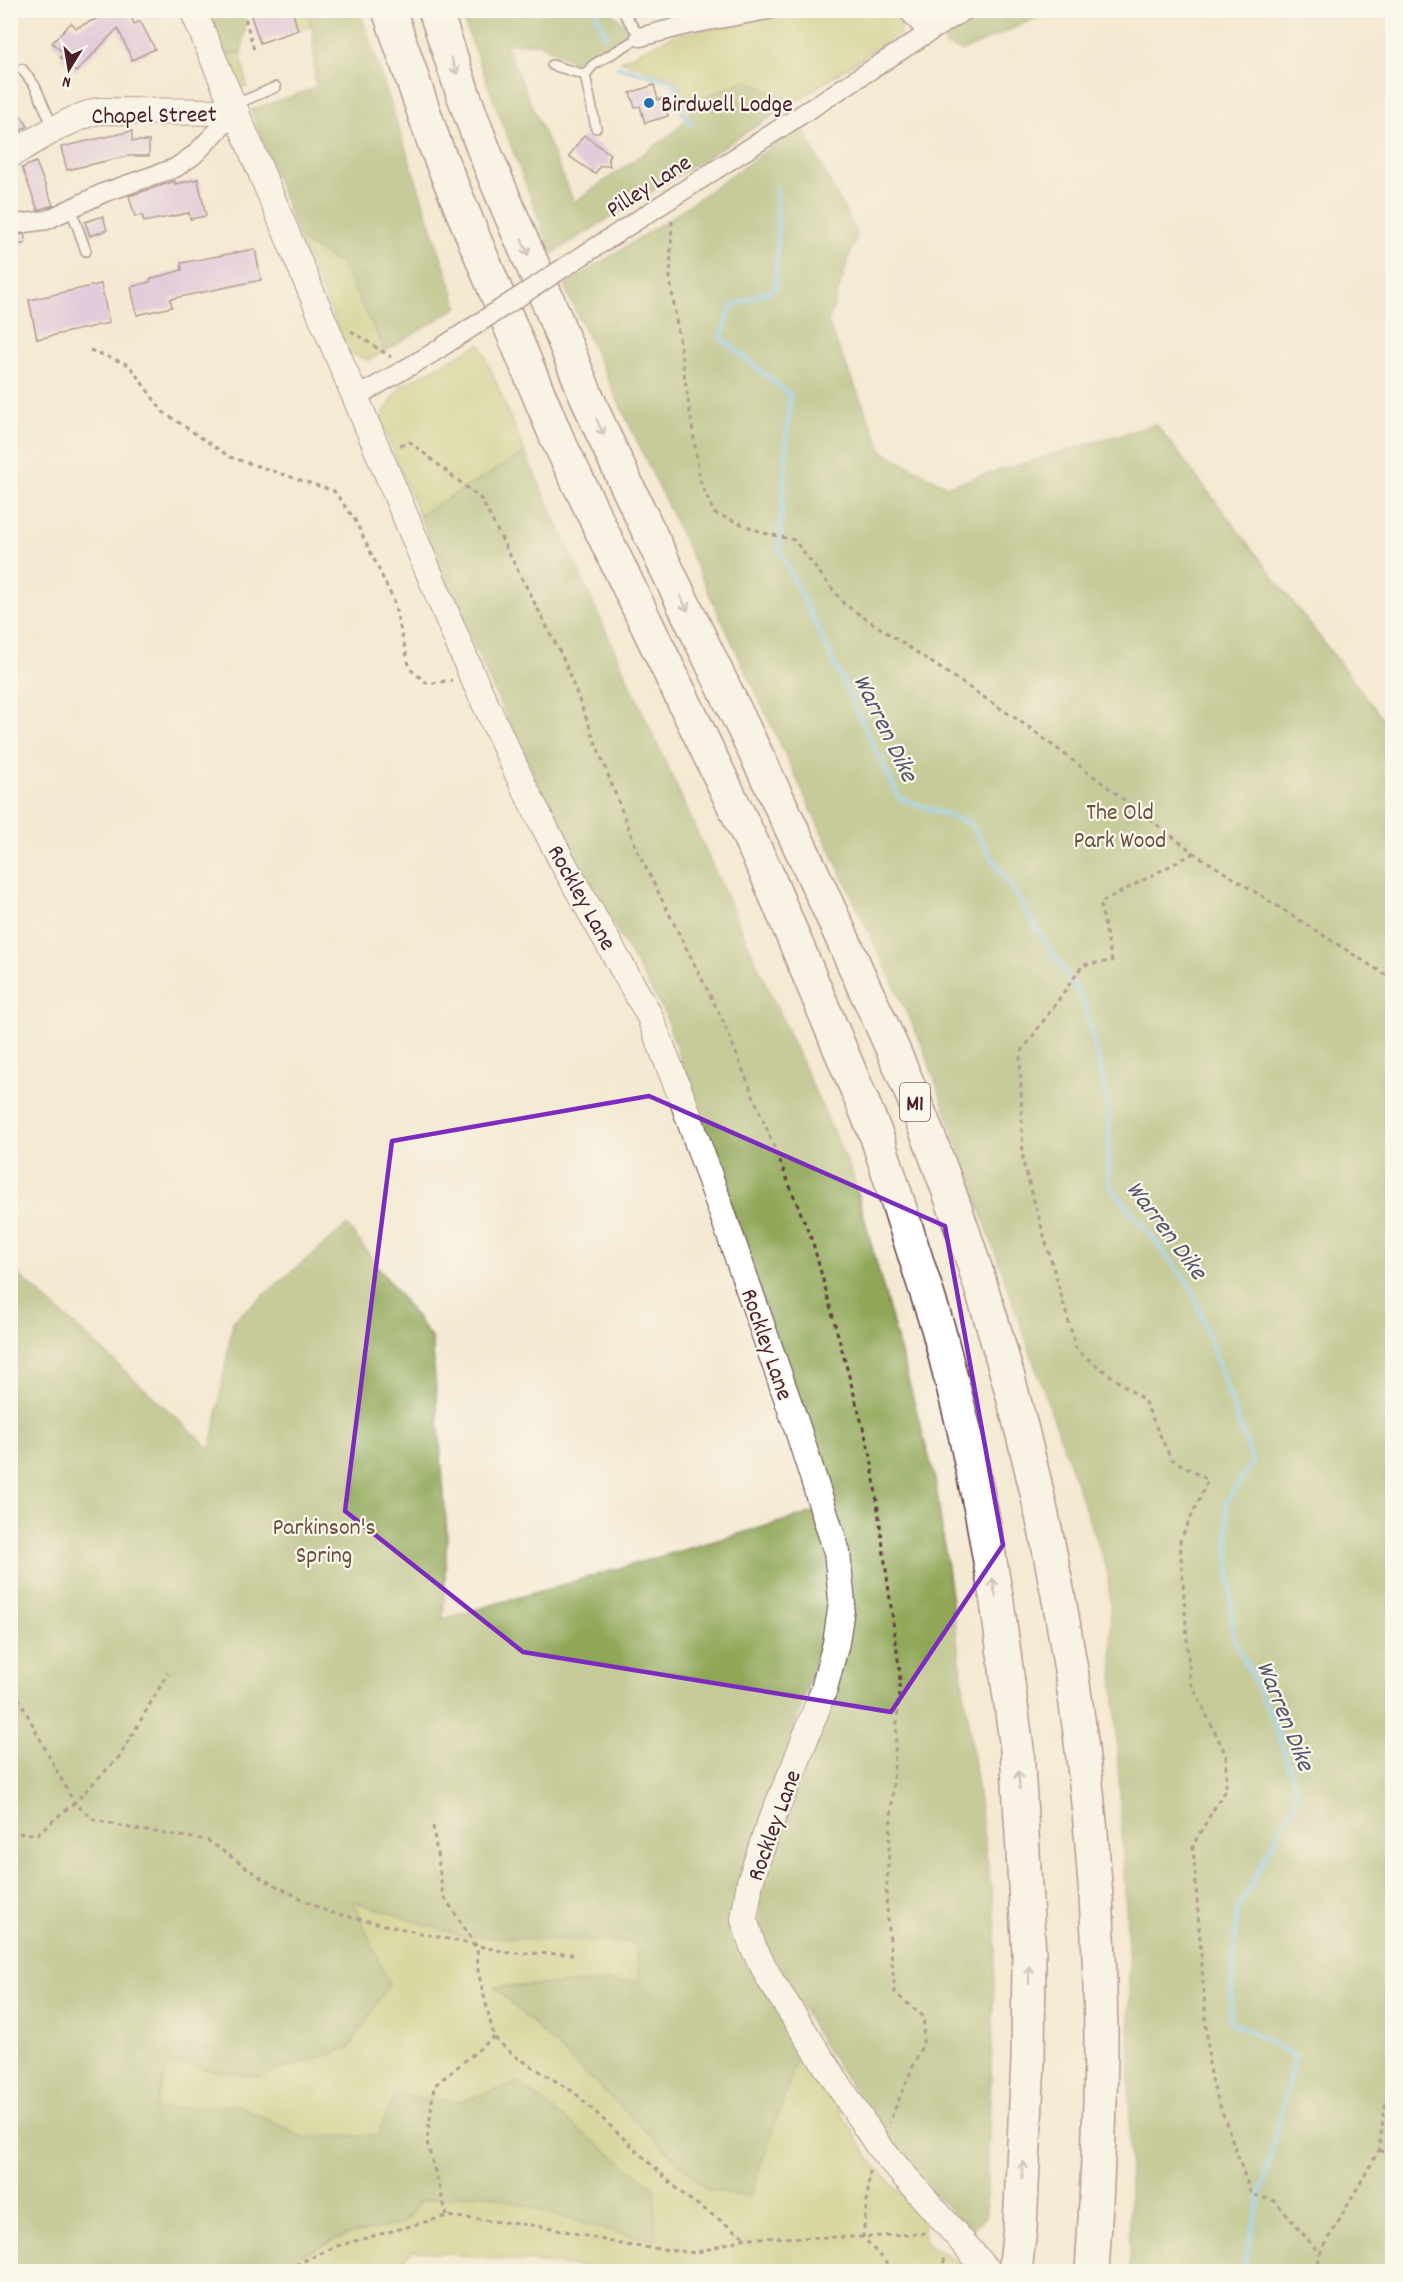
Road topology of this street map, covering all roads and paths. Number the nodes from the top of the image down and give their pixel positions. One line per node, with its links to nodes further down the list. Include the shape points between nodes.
1 (193, 10): 16 (street, Rockley Lane)
2 (243, 10): 11 (path)
3 (389, 10): 51 (highway, M1, one-way to 3, via 1029,2060 1029,1954 1017,1749 982,1515 938,1328 877,1137 766,872 556,436 435,144)
4 (435, 10): 52 (highway, M1, one-way to 52, via 474,125 601,430 810,863 913,1096 1001,1351 1058,1595 1092,1845 1101,2033)
5 (626, 10): 10 (lane, via 625,15)
6 (768, 10): 10 (street)
7 (907, 10): 9 (street)
8 (966, 10): 9 (street, Pilley Lane)
9 (928, 33): 20 (street, Pilley Lane)
10 (640, 37): 14 (lane, via 593,65)
11 (254, 50)
12 (552, 65): 14 (lane)
13 (22, 69): 18 (lane, via 35,86)
14 (585, 75): 17 (lane)
15 (276, 87): 16 (lane)
16 (235, 108): 18 (street, Chapel Street, via 98,111); 21 (street, via 194,155 175,168); 24 (street, Rockley Lane)
17 (596, 128)
18 (54, 129): 19 (street, Chapel Street)
19 (10, 155)
20 (663, 203): 26 (street, Pilley Lane, bridge); 29 (path, via 672,218 670,278 700,480 714,513 794,540 844,604 1030,728)
21 (71, 208): 22 (street, via 47,220); 23 (lane)
22 (10, 225)
23 (86, 252)
24 (317, 308): 26 (path); 27 (street, Rockley Lane)
25 (90, 350): 28 (path, via 129,365 163,412 230,458 334,491 355,520 393,599 410,669 428,684)
26 (408, 368): 27 (street, Pilley Lane)
27 (355, 398): 28 (street, Rockley Lane)
28 (471, 673): 40 (street, Rockley Lane, via 563,863 649,1015 683,1101 837,1552 842,1602 836,1643 824,1689 750,1882 744,1919 771,1981)
29 (1194, 853): 30 (path); 47 (path, via 1100,903 1112,961 1083,965 1020,1054 1023,1162 1077,1351 1144,1400 1171,1459 1208,1480 1180,1540 1190,1681 1226,1755 1226,1788 1193,1845 1210,2077 1251,2194 1275,2201)
30 (1392, 979)
31 (168, 1673): 33 (path, via 120,1756)
32 (10, 1682): 33 (path)
33 (74, 1803): 35 (path, via 37,1834); 36 (path, via 95,1820 207,1840 263,1879 328,1912)
34 (433, 1826): 36 (path, via 442,1895)
35 (10, 1833)
36 (477, 1947): 37 (path, via 510,1953); 38 (path, via 478,1971)
37 (573, 1954)
38 (494, 2037): 43 (path, via 434,2086 427,2142); 46 (path, via 513,2054 575,2093 685,2196)
39 (1392, 2056): 41 (path)
40 (879, 2147): 44 (street, Rockley Lane); 45 (path, via 871,2161)
41 (1379, 2150): 42 (path); 47 (path)
42 (1392, 2157)
43 (447, 2216): 46 (path, via 548,2228 625,2246 695,2253); 48 (path, via 337,2246)
44 (954, 2233): 45 (path); 50 (street, Rockley Lane)
45 (863, 2237): 46 (path); 49 (path)
46 (746, 2238)
47 (1320, 2254): 53 (path)
48 (279, 2271)
49 (894, 2271)
50 (989, 2271)
51 (1015, 2271)
52 (1092, 2271)
53 (1317, 2271)

